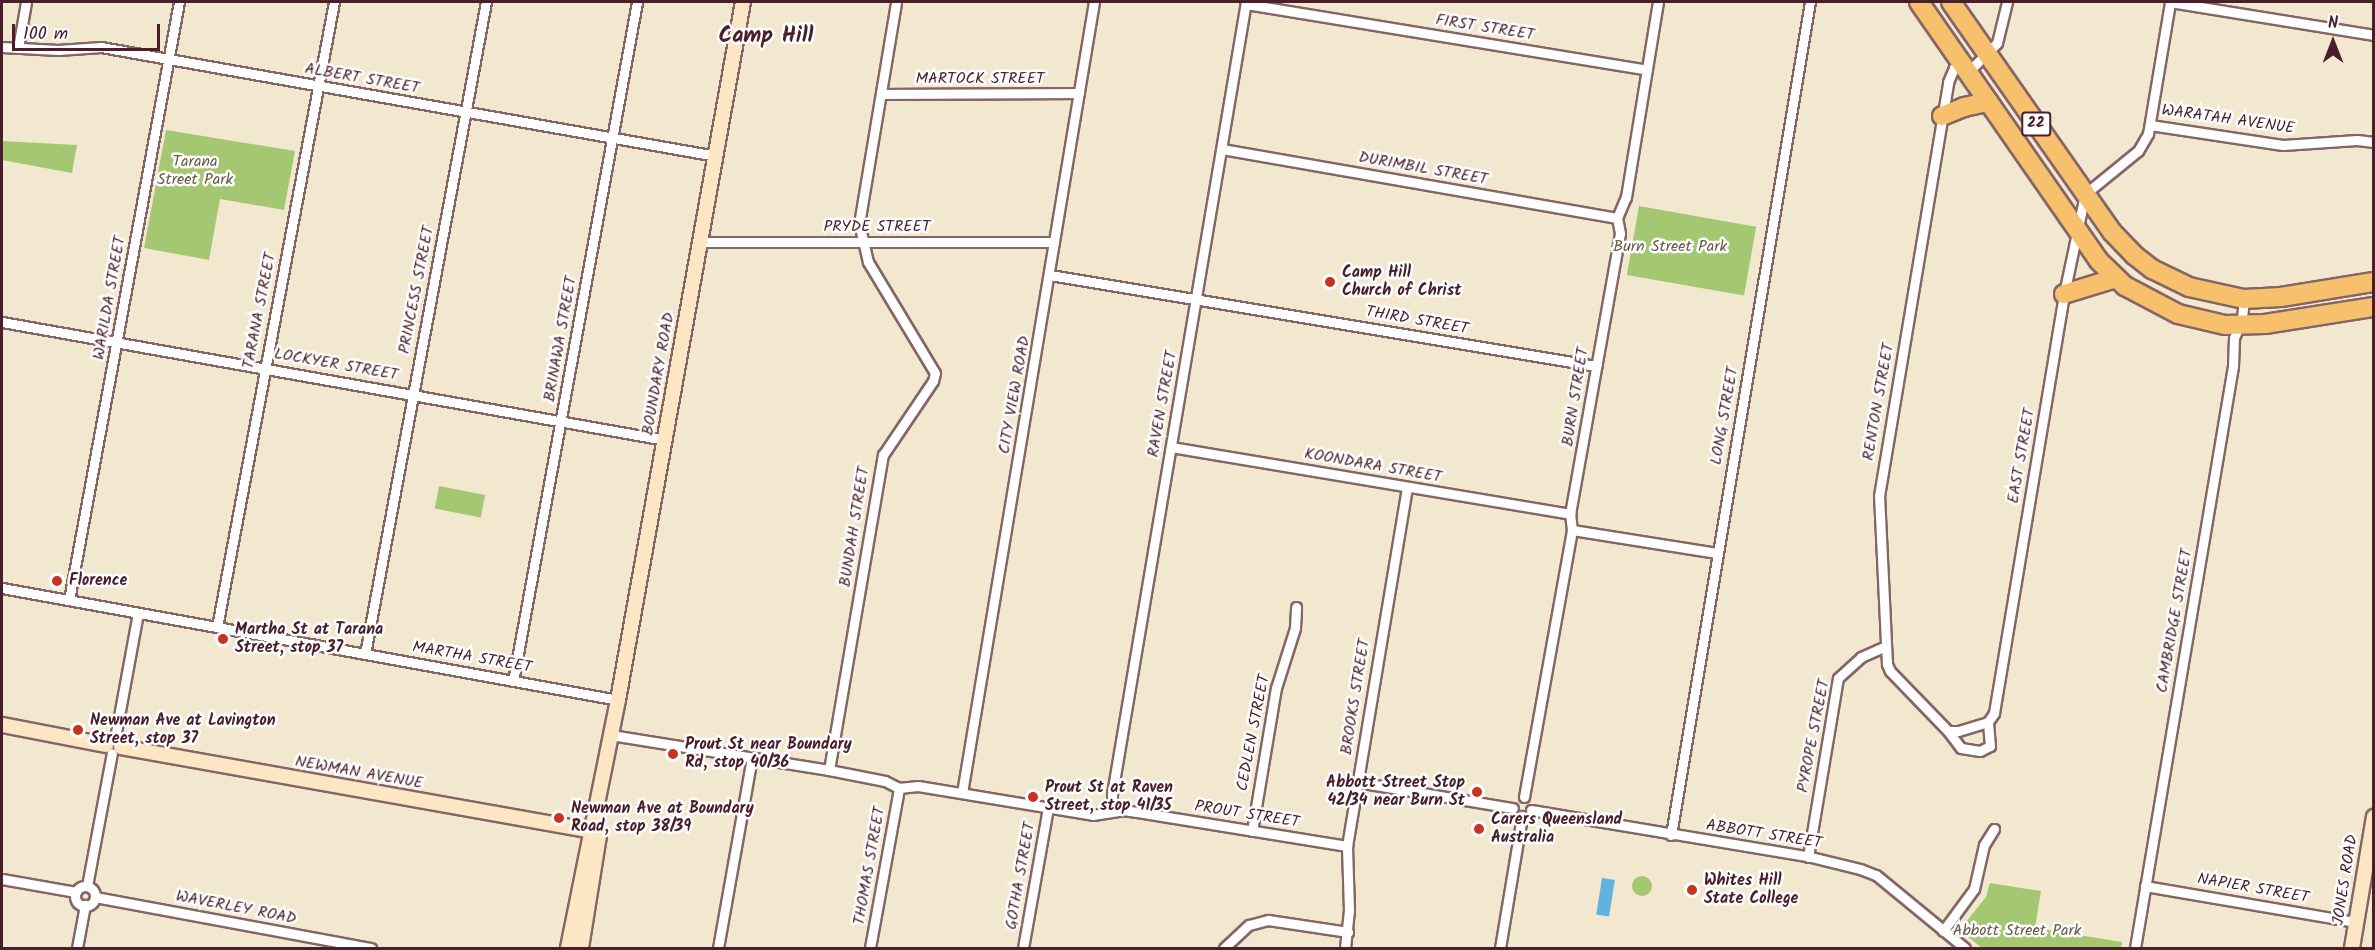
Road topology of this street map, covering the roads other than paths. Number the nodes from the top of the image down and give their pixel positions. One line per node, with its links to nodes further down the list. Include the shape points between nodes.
1 (26, 2): 18 (street)
2 (179, 2): 20 (street, WARILDA STREET)
3 (334, 2): 23 (street, TARANA STREET)
4 (486, 2): 27 (street, PRINCESS STREET)
5 (637, 2): 30 (street, BRINAWA STREET)
6 (743, 2): 33 (main road, BOUNDARY ROAD)
7 (896, 2): 25 (street, BUNDAH STREET)
8 (1094, 2): 24 (street, CITY VIEW ROAD)
9 (1658, 2): 22 (street, BURN STREET)
10 (1810, 2): 59 (street, LONG STREET)
11 (1919, 2): 21 (highway, 22)
12 (1951, 2): 19 (highway, 22)
13 (2007, 2): 19 (street, via 2000,40)
14 (2170, 2): 16 (street); 29 (street)
15 (1246, 3): 22 (street, FIRST STREET); 32 (street, RAVEN STREET)
16 (2373, 35)
17 (2, 47): 18 (street, ALBERT STREET)
18 (18, 48): 20 (street, ALBERT STREET, via 100,47)
19 (1988, 54): 21 (street, via 1972,68); 34 (highway, 22)
20 (168, 60): 23 (street, ALBERT STREET); 49 (street, WARILDA STREET)
21 (1964, 68): 26 (highway, 22); 28 (street, RENTON STREET, via 1954,68)
22 (1647, 70): 35 (street, BURN STREET, via 1626,197)
23 (318, 86): 27 (street, ALBERT STREET); 51 (street, TARANA STREET)
24 (1079, 93): 25 (street, MARTOCK STREET); 38 (street, CITY VIEW ROAD)
25 (880, 94): 39 (street, BUNDAH STREET, via 859,224)
26 (1988, 102): 28 (highway, via 1964,106); 36 (highway, 22)
27 (465, 113): 30 (street, ALBERT STREET); 52 (street, PRINCESS STREET)
28 (1942, 116): 65 (street, RENTON STREET, via 1881,480)
29 (2150, 125): 31 (street, WARATAH AVENUE, via 2283,145); 34 (street, via 2138,151)
30 (613, 138): 33 (street, ALBERT STREET); 53 (street, BRINAWA STREET)
31 (2373, 142)
32 (1222, 148): 35 (street, DURIMBIL STREET); 45 (street, RAVEN STREET)
33 (716, 156): 37 (main road, BOUNDARY ROAD)
34 (2085, 194): 36 (street, EAST STREET); 44 (highway, 22, via 2112,232 2152,269 2189,287)
35 (1617, 218): 50 (street, BURN STREET, via 1620,233)
36 (2077, 230): 41 (highway, 22); 43 (street, EAST STREET)
37 (699, 242): 39 (street, PRYDE STREET); 54 (main road, BOUNDARY ROAD)
38 (1054, 242): 39 (street, PRYDE STREET); 40 (street, CITY VIEW ROAD)
39 (863, 243): 76 (street, BUNDAH STREET, via 868,262 935,372 933,381 883,455)
40 (1050, 275): 45 (street); 79 (street, CITY VIEW ROAD)
41 (2116, 278): 43 (highway); 48 (highway, 22, via 2178,314)
42 (2373, 282): 44 (highway, 22, via 2281,297)
43 (2064, 294): 69 (street, EAST STREET, via 1994,713)
44 (2244, 298): 48 (street, CAMBRIDGE STREET)
45 (1197, 299): 50 (street, THIRD STREET); 55 (street, RAVEN STREET)
46 (2373, 307): 48 (highway, 22)
47 (2, 322): 49 (street, LOCKYER STREET)
48 (2239, 326): 95 (street, CAMBRIDGE STREET)
49 (117, 342): 51 (street, LOCKYER STREET); 61 (street, WARILDA STREET)
50 (1596, 366): 57 (street, BURN STREET)
51 (265, 368): 52 (street, LOCKYER STREET); 64 (street, TARANA STREET)
52 (413, 394): 53 (street, LOCKYER STREET); 66 (street, PRINCESS STREET)
53 (561, 421): 54 (street, LOCKYER STREET); 67 (street, BRINAWA STREET)
54 (665, 440): 68 (main road, BOUNDARY ROAD)
55 (1171, 447): 56 (street, KOONDARA STREET); 84 (street, RAVEN STREET)
56 (1407, 487): 57 (street, KOONDARA STREET); 77 (street, BROOKS STREET)
57 (1570, 514): 58 (street, BURN STREET)
58 (1572, 530): 59 (street); 80 (street, BURN STREET)
59 (1717, 553): 90 (street, LONG STREET)
60 (2, 588): 61 (street, MARTHA STREET)
61 (69, 600): 63 (street, MARTHA STREET)
62 (1296, 607): 89 (street, CEDLEN STREET, via 1295,628 1276,688)
63 (138, 613): 64 (street, MARTHA STREET); 73 (street)
64 (217, 627): 66 (street, MARTHA STREET)
65 (1886, 646): 71 (street, RENTON STREET, via 1887,664 1896,680); 92 (street, PYROPE STREET, via 1861,657 1838,678)
66 (365, 654): 67 (street, MARTHA STREET)
67 (513, 681): 68 (street, MARTHA STREET)
68 (618, 700): 72 (main road, BOUNDARY ROAD)
69 (1988, 722): 71 (street); 71 (street, RENTON STREET, via 1990,746 1980,752 1961,748)
70 (2, 725): 73 (main road, NEWMAN AVENUE)
71 (1948, 731)
72 (611, 735): 74 (main road, BOUNDARY ROAD); 75 (street, PROUT STREET)
73 (114, 746): 88 (main road, NEWMAN AVENUE); 94 (street)
74 (608, 753): 88 (main road, BOUNDARY ROAD); 105 (main road, BOUNDARY ROAD)
75 (752, 758): 76 (street, PROUT STREET); 106 (street)
76 (830, 770): 78 (street, PROUT STREET, via 885,781)
77 (1357, 782): 82 (street); 91 (street, BROOKS STREET)
78 (899, 788): 79 (street, PROUT STREET, via 918,786); 107 (street, THOMAS STREET)
79 (962, 793): 81 (street, PROUT STREET)
80 (1524, 797): 82 (street, via 1515,799); 83 (street, via 1530,800)
81 (1048, 808): 84 (street, PROUT STREET, via 1093,815); 108 (street, GOTHA STREET)
82 (1512, 808): 85 (street)
83 (1531, 810): 85 (street); 90 (street, ABBOTT STREET)
84 (1112, 812): 89 (street, PROUT STREET, via 1137,812)
85 (1522, 816): 111 (street)
86 (2373, 817): 99 (main road, JONES ROAD)
87 (1994, 830): 100 (street, via 1984,845 1974,889)
88 (591, 831): 104 (main road, BOUNDARY ROAD)
89 (1252, 831): 91 (street, PROUT STREET)
90 (1671, 835): 92 (street, ABBOTT STREET)
91 (1347, 846): 101 (street, BROOKS STREET)
92 (1808, 856): 100 (street, ABBOTT STREET, via 1876,875)
93 (2, 879): 96 (street)
94 (87, 886): 96 (street); 97 (street, via 93,889)
95 (2145, 886): 99 (street, NAPIER STREET); 113 (street, CAMBRIDGE STREET)
96 (76, 892): 98 (street, via 76,900)
97 (95, 897): 98 (street); 103 (street, WAVERLEY ROAD)
98 (85, 905): 102 (street)
99 (2356, 922): 114 (main road, JONES ROAD)
100 (1943, 931): 112 (street, ABBOTT STREET)
101 (1348, 932): 109 (street, via 1268,920 1249,925); 110 (street, BROOKS STREET)
102 (76, 948)
103 (371, 948)
104 (568, 948)
105 (581, 948)
106 (718, 948)
107 (870, 948)
108 (1023, 948)
109 (1224, 948)
110 (1346, 948)
111 (1500, 948)
112 (1965, 948)
113 (2135, 948)
114 (2352, 948)

